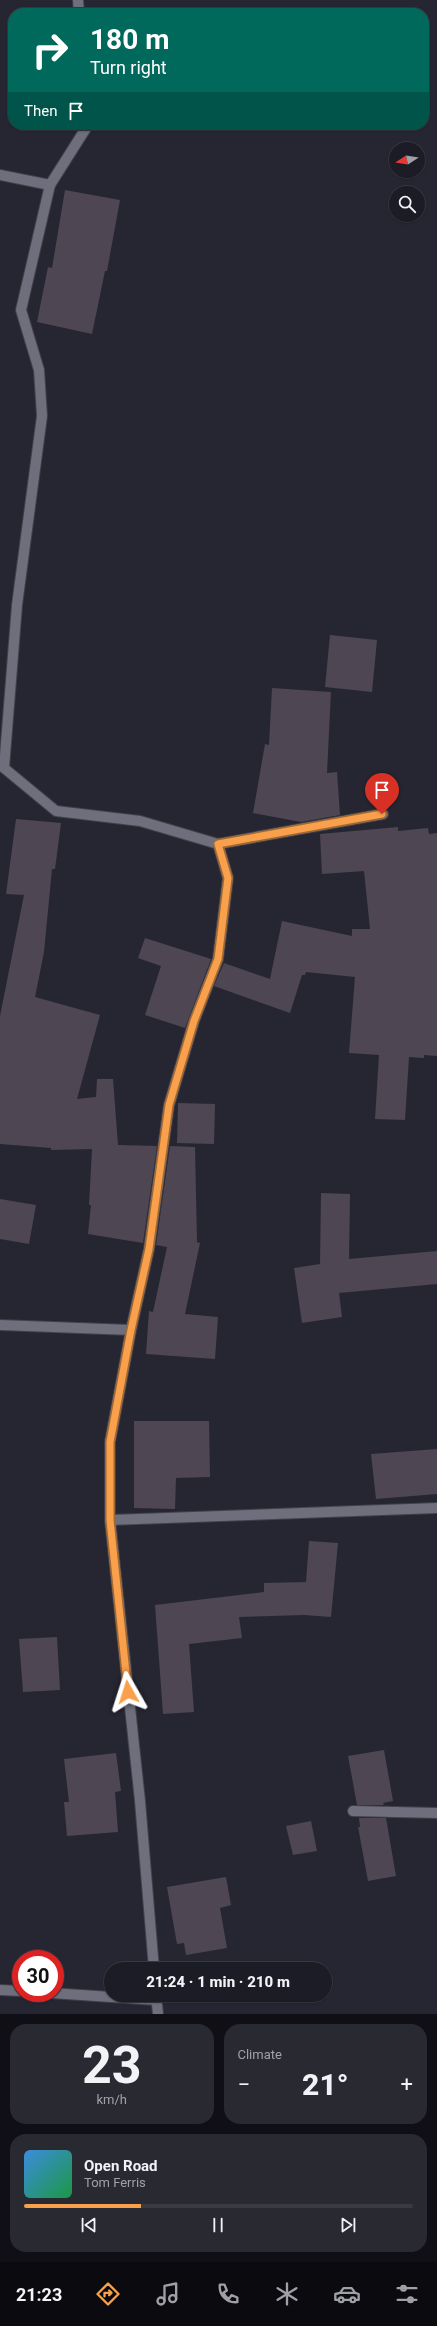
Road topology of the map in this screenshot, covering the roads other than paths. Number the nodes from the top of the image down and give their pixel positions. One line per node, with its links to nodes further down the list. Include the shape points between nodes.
1 (85, 130): 3 (street)
2 (0, 175): 3 (street)
3 (50, 185): 5 (street, via 21,310 39,370 42,416 17,605 4,768 56,811 140,821)
4 (382, 814): 5 (street)
5 (218, 844): 7 (street, via 228,878 218,959 194,1021 169,1105 149,1249)
6 (0, 1325): 7 (street)
7 (131, 1330): 9 (street, via 110,1442)
8 (437, 1508): 9 (street)
9 (110, 1520): 12 (street, via 140,1801)
10 (353, 1811): 11 (street)
11 (437, 1813)
12 (153, 1962)
13 (0, 1990): 14 (street)
14 (12, 1991)
15 (64, 1993): 16 (street)
16 (104, 1995)
17 (157, 2002): 18 (street)
18 (158, 2014)

